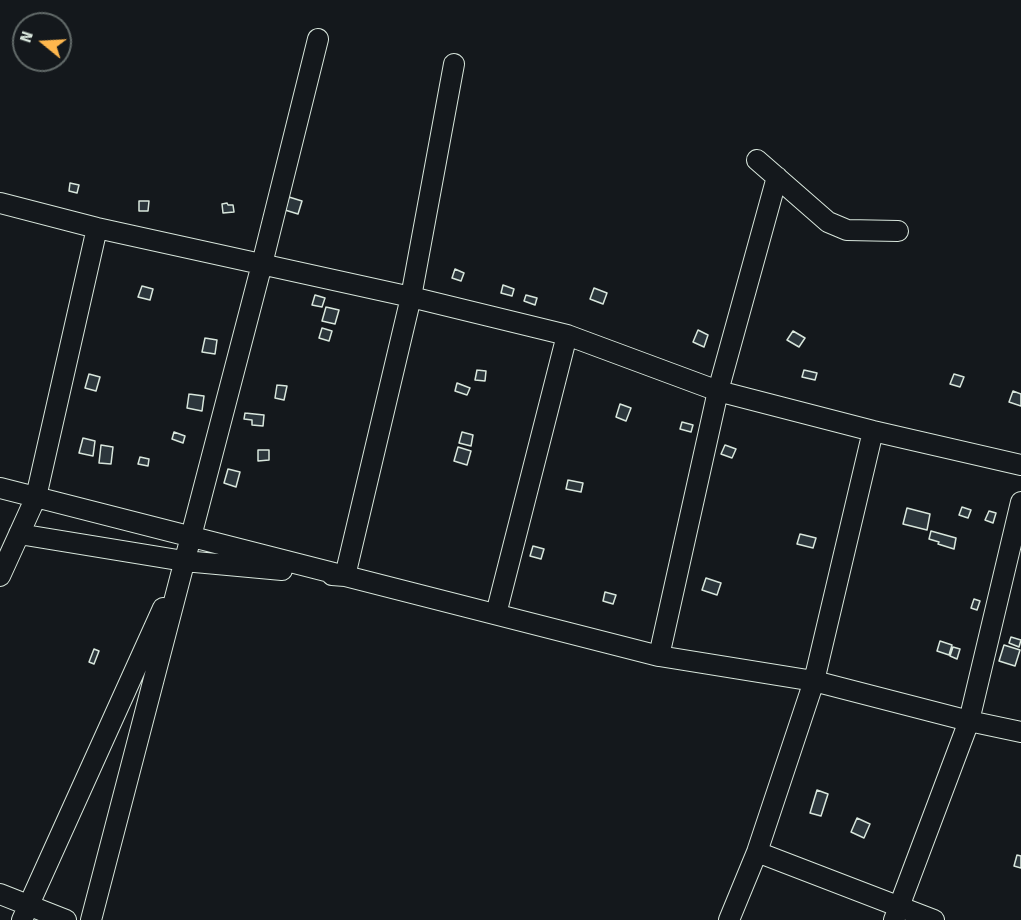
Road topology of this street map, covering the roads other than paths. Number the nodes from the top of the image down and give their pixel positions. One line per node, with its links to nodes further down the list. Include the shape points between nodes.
1 (318, 39): 8 (street)
2 (454, 64): 9 (street)
3 (757, 160): 4 (street)
4 (777, 177): 7 (street, via 828,222 847,230); 11 (street)
5 (0, 203): 6 (street)
6 (97, 228): 8 (street); 15 (street)
7 (898, 231)
8 (262, 264): 9 (street); 18 (street)
9 (411, 297): 10 (street); 21 (street)
10 (567, 335): 11 (street); 22 (street)
11 (718, 391): 12 (street); 23 (street)
12 (873, 431): 13 (street); 24 (street)
13 (1021, 465)
14 (0, 488): 15 (street)
15 (36, 496): 17 (street); 18 (street)
16 (1021, 502): 25 (street)
17 (19, 534): 19 (street); 20 (street)
18 (190, 537): 19 (street); 21 (street)
19 (184, 561): 21 (street); 29 (street); 32 (street)
20 (0, 576)
21 (345, 576): 22 (street)
22 (496, 614): 23 (street)
23 (659, 656): 24 (street)
24 (814, 681): 25 (street); 27 (street)
25 (969, 721): 26 (street); 30 (street)
26 (1021, 732)
27 (757, 852): 30 (street); 33 (street)
28 (0, 894): 29 (street)
29 (25, 913): 31 (street)
30 (896, 914): 34 (street)
31 (66, 920)
32 (91, 920)
33 (729, 920)
34 (934, 920)

